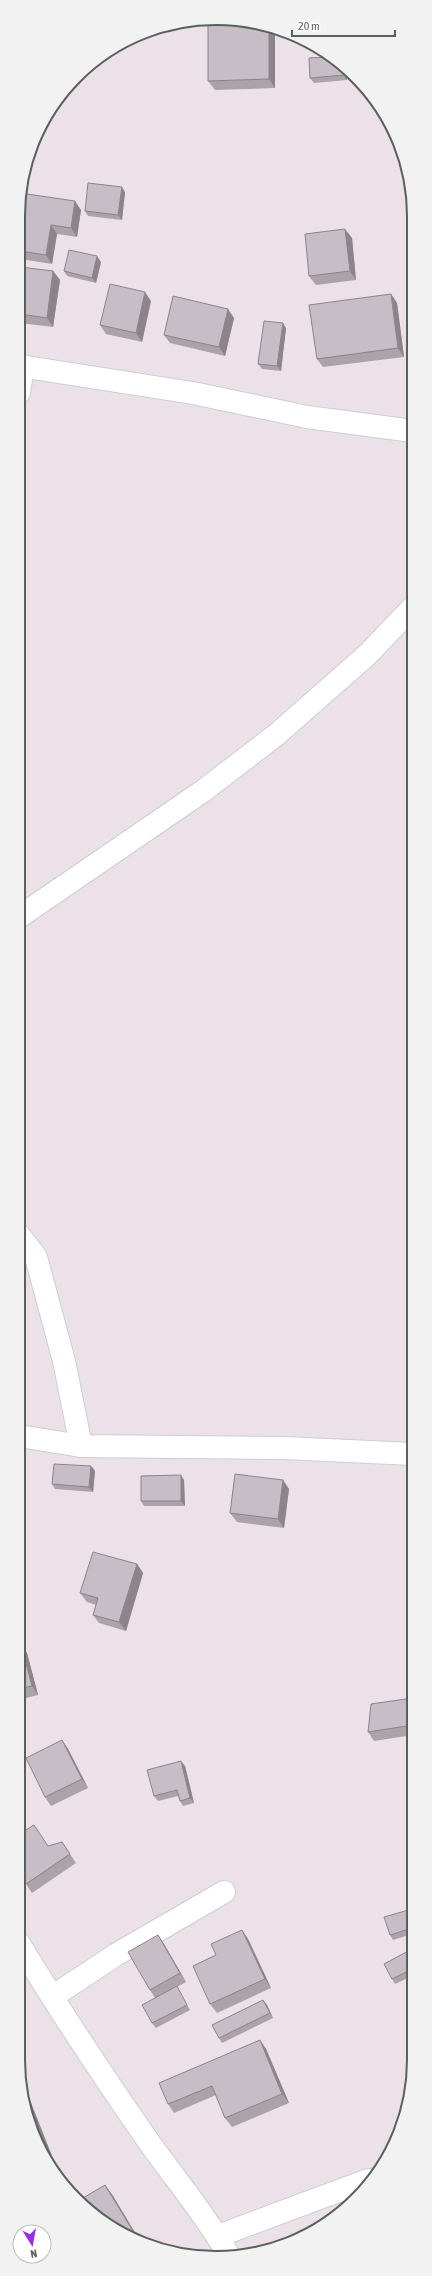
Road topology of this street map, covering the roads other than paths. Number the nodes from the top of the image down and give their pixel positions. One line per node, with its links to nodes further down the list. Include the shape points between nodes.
1 (25, 367): 2 (street, via 193,393 307,418)
2 (407, 430)
3 (407, 613): 4 (street, via 366,655 276,735 203,791)
4 (25, 914)
5 (25, 1243): 7 (street, via 36,1257 64,1361)
6 (25, 1437): 7 (street)
7 (81, 1446): 8 (street, via 284,1448)
8 (407, 1456)
9 (224, 1892): 11 (street, via 117,1954)
10 (25, 1953): 11 (street)
11 (52, 1997): 13 (street, via 145,2136)
12 (363, 2182): 13 (street)
13 (223, 2245)

